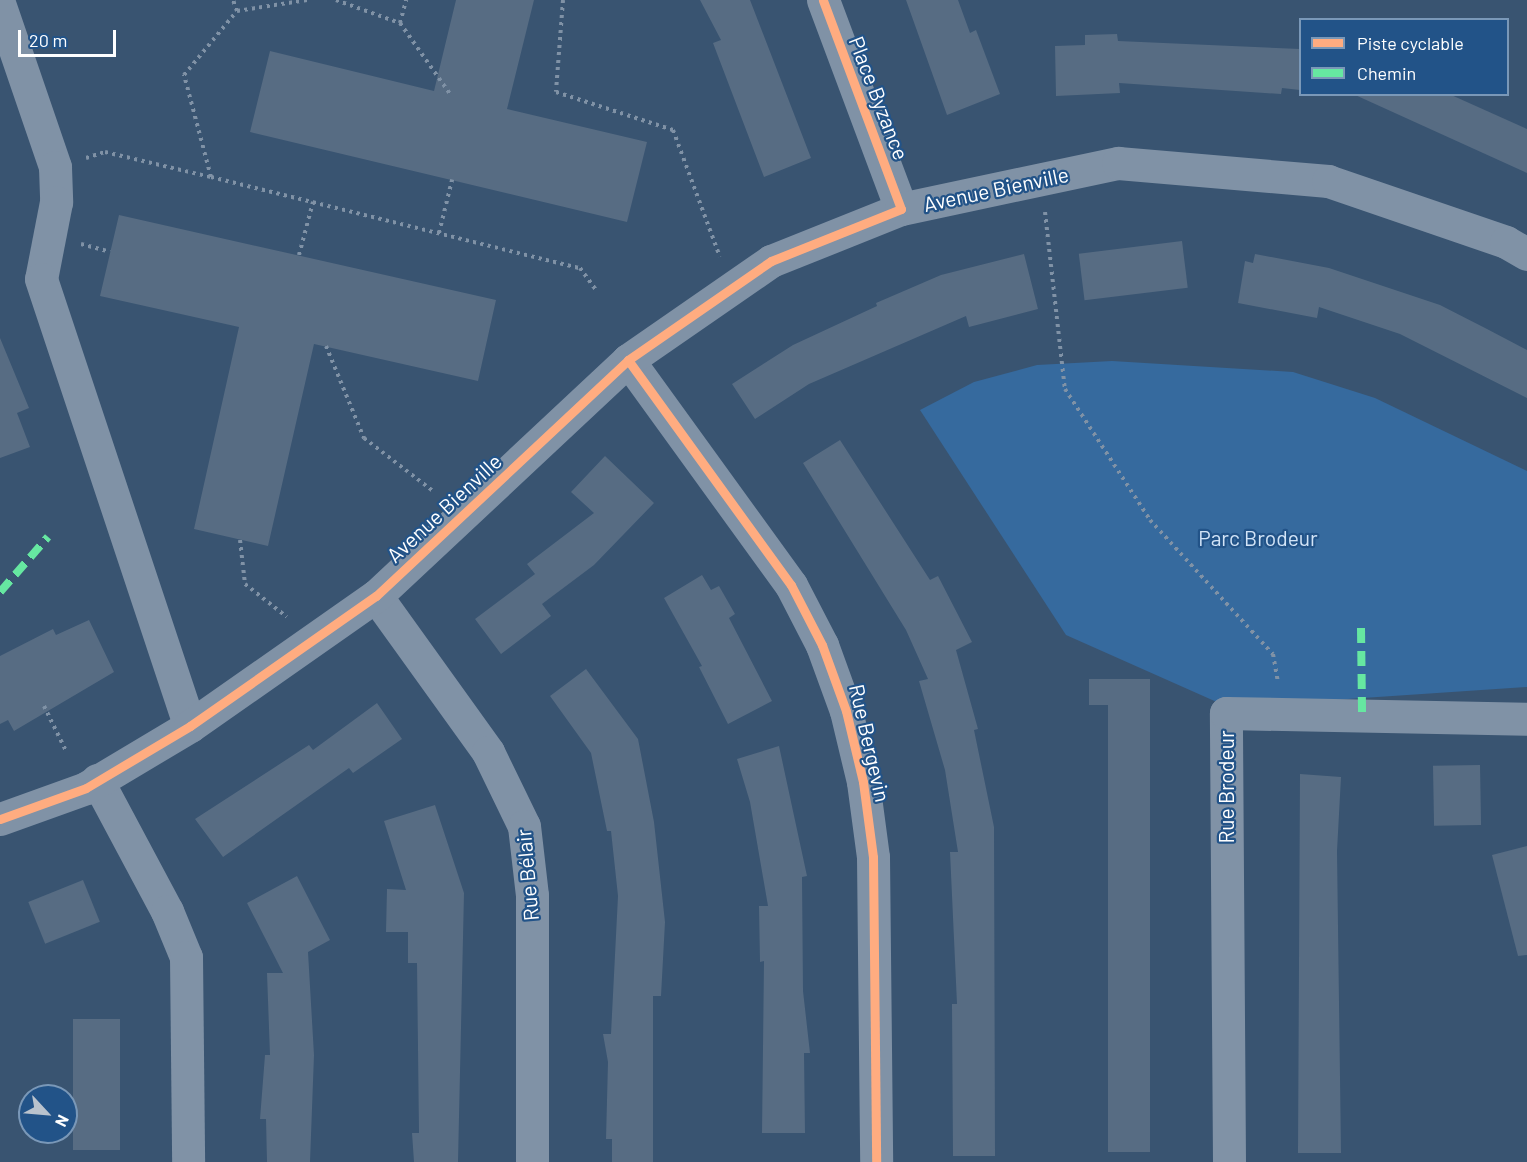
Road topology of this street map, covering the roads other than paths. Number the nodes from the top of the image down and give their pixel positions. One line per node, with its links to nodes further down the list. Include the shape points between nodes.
1 (823, 0): 3 (street, Place Byzance)
2 (0, 6): 8 (street, via 55,167 56,202 41,279)
3 (901, 210): 4 (street, Avenue Bienville, via 1118,163 1328,181 1506,242); 5 (street, Avenue Bienville, via 771,261)
4 (1527, 254)
5 (628, 360): 6 (street, Avenue Bienville); 13 (street, Rue Bergevin, via 791,585 822,645 846,711 864,782 873,857)
6 (376, 596): 8 (street, Avenue Bienville); 12 (street, Rue Bélair, via 493,760 524,826 532,895)
7 (1527, 718): 14 (street, Rue Brodeur, via 1226,713)
8 (190, 726): 9 (street, Avenue Bienville)
9 (97, 780): 10 (street, Avenue Bienville, via 86,788); 11 (street, via 171,918 186,957)
10 (0, 819)
11 (188, 1162)
12 (532, 1162)
13 (876, 1162)
14 (1229, 1162)

